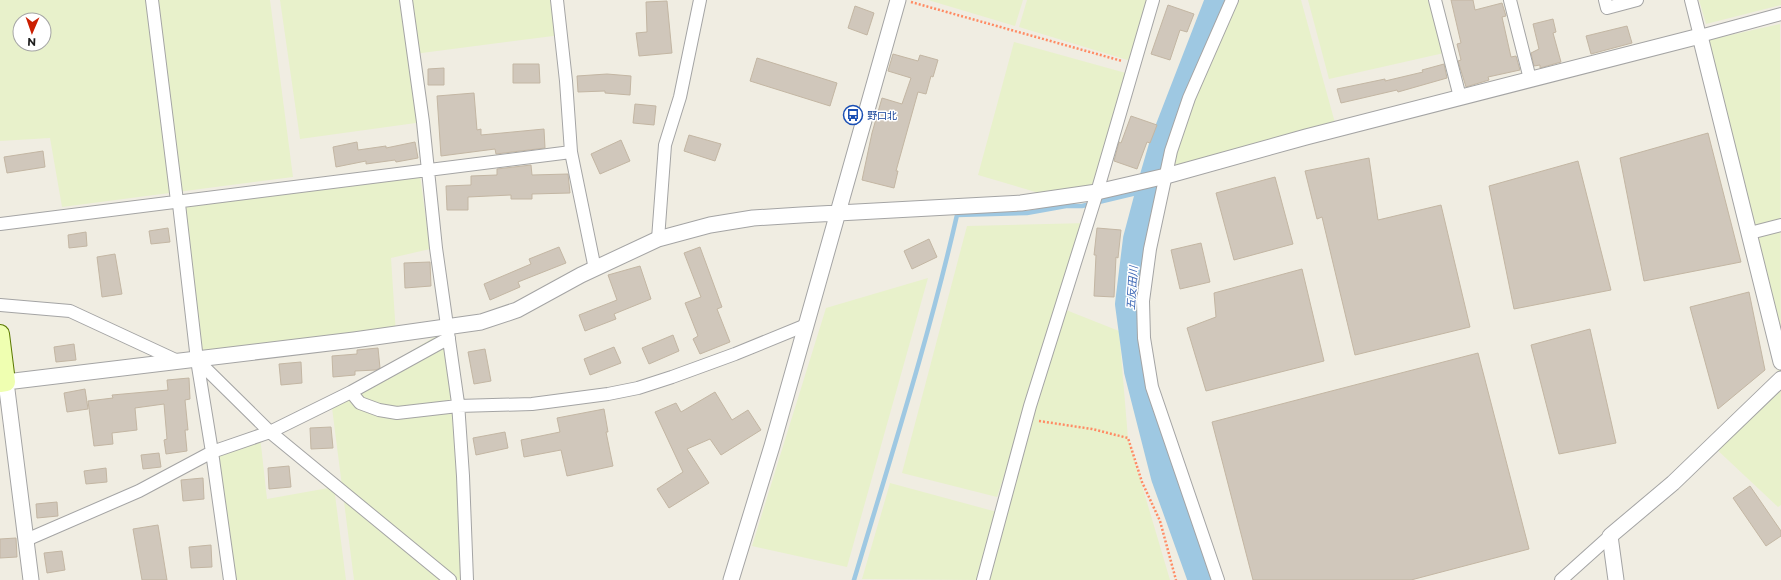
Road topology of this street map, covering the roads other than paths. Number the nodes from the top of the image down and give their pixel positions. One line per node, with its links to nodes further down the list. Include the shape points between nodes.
1 (152, 0): 21 (street)
2 (406, 0): 18 (street)
3 (557, 0): 17 (street)
4 (700, 0): 26 (street, via 680,97 665,145)
5 (1153, 0): 20 (street)
6 (1232, 0): 19 (street, via 1189,98)
7 (1435, 0): 16 (street)
8 (1510, 0): 15 (street)
9 (1605, 0): 10 (street, via 1607,8)
10 (1637, 0)
11 (1692, 0): 14 (street)
12 (904, 1): 22 (street)
13 (1781, 14): 14 (street)
14 (1700, 36): 15 (street); 25 (street)
15 (1530, 79): 16 (street)
16 (1460, 97): 19 (street)
17 (571, 152): 18 (street); 27 (street)
18 (427, 170): 21 (street); 30 (street)
19 (1162, 177): 20 (street, via 1143,181); 49 (street, via 1143,301 1144,338 1152,386)
20 (1095, 199): 22 (street); 48 (street, via 1027,419)
21 (177, 201): 23 (street); 32 (street)
22 (836, 214): 26 (street, via 753,218 710,225); 29 (street)
23 (0, 224)
24 (1781, 225): 25 (street)
25 (1750, 233): 34 (street)
26 (658, 239): 27 (street)
27 (595, 269): 30 (street, via 517,310)
28 (0, 305): 33 (street, via 70,311)
29 (806, 325): 38 (street, via 638,388 532,404); 47 (street)
30 (448, 333): 32 (street); 37 (street); 38 (street)
31 (0, 334): 36 (main road)
32 (197, 360): 33 (street); 39 (street); 40 (street)
33 (180, 362): 36 (street)
34 (1781, 362)
35 (1781, 379): 41 (street, via 1673,483)
36 (3, 383): 42 (street)
37 (351, 392): 38 (street, via 360,403 397,413); 39 (street)
38 (458, 406): 46 (street)
39 (270, 432): 40 (street); 45 (street)
40 (212, 452): 42 (street, via 138,490); 44 (street)
41 (1610, 536): 50 (street); 51 (street)
42 (26, 540): 43 (street)
43 (31, 580)
44 (230, 580)
45 (450, 580)
46 (467, 580)
47 (731, 580)
48 (983, 580)
49 (1218, 580)
50 (1561, 580)
51 (1616, 580)

